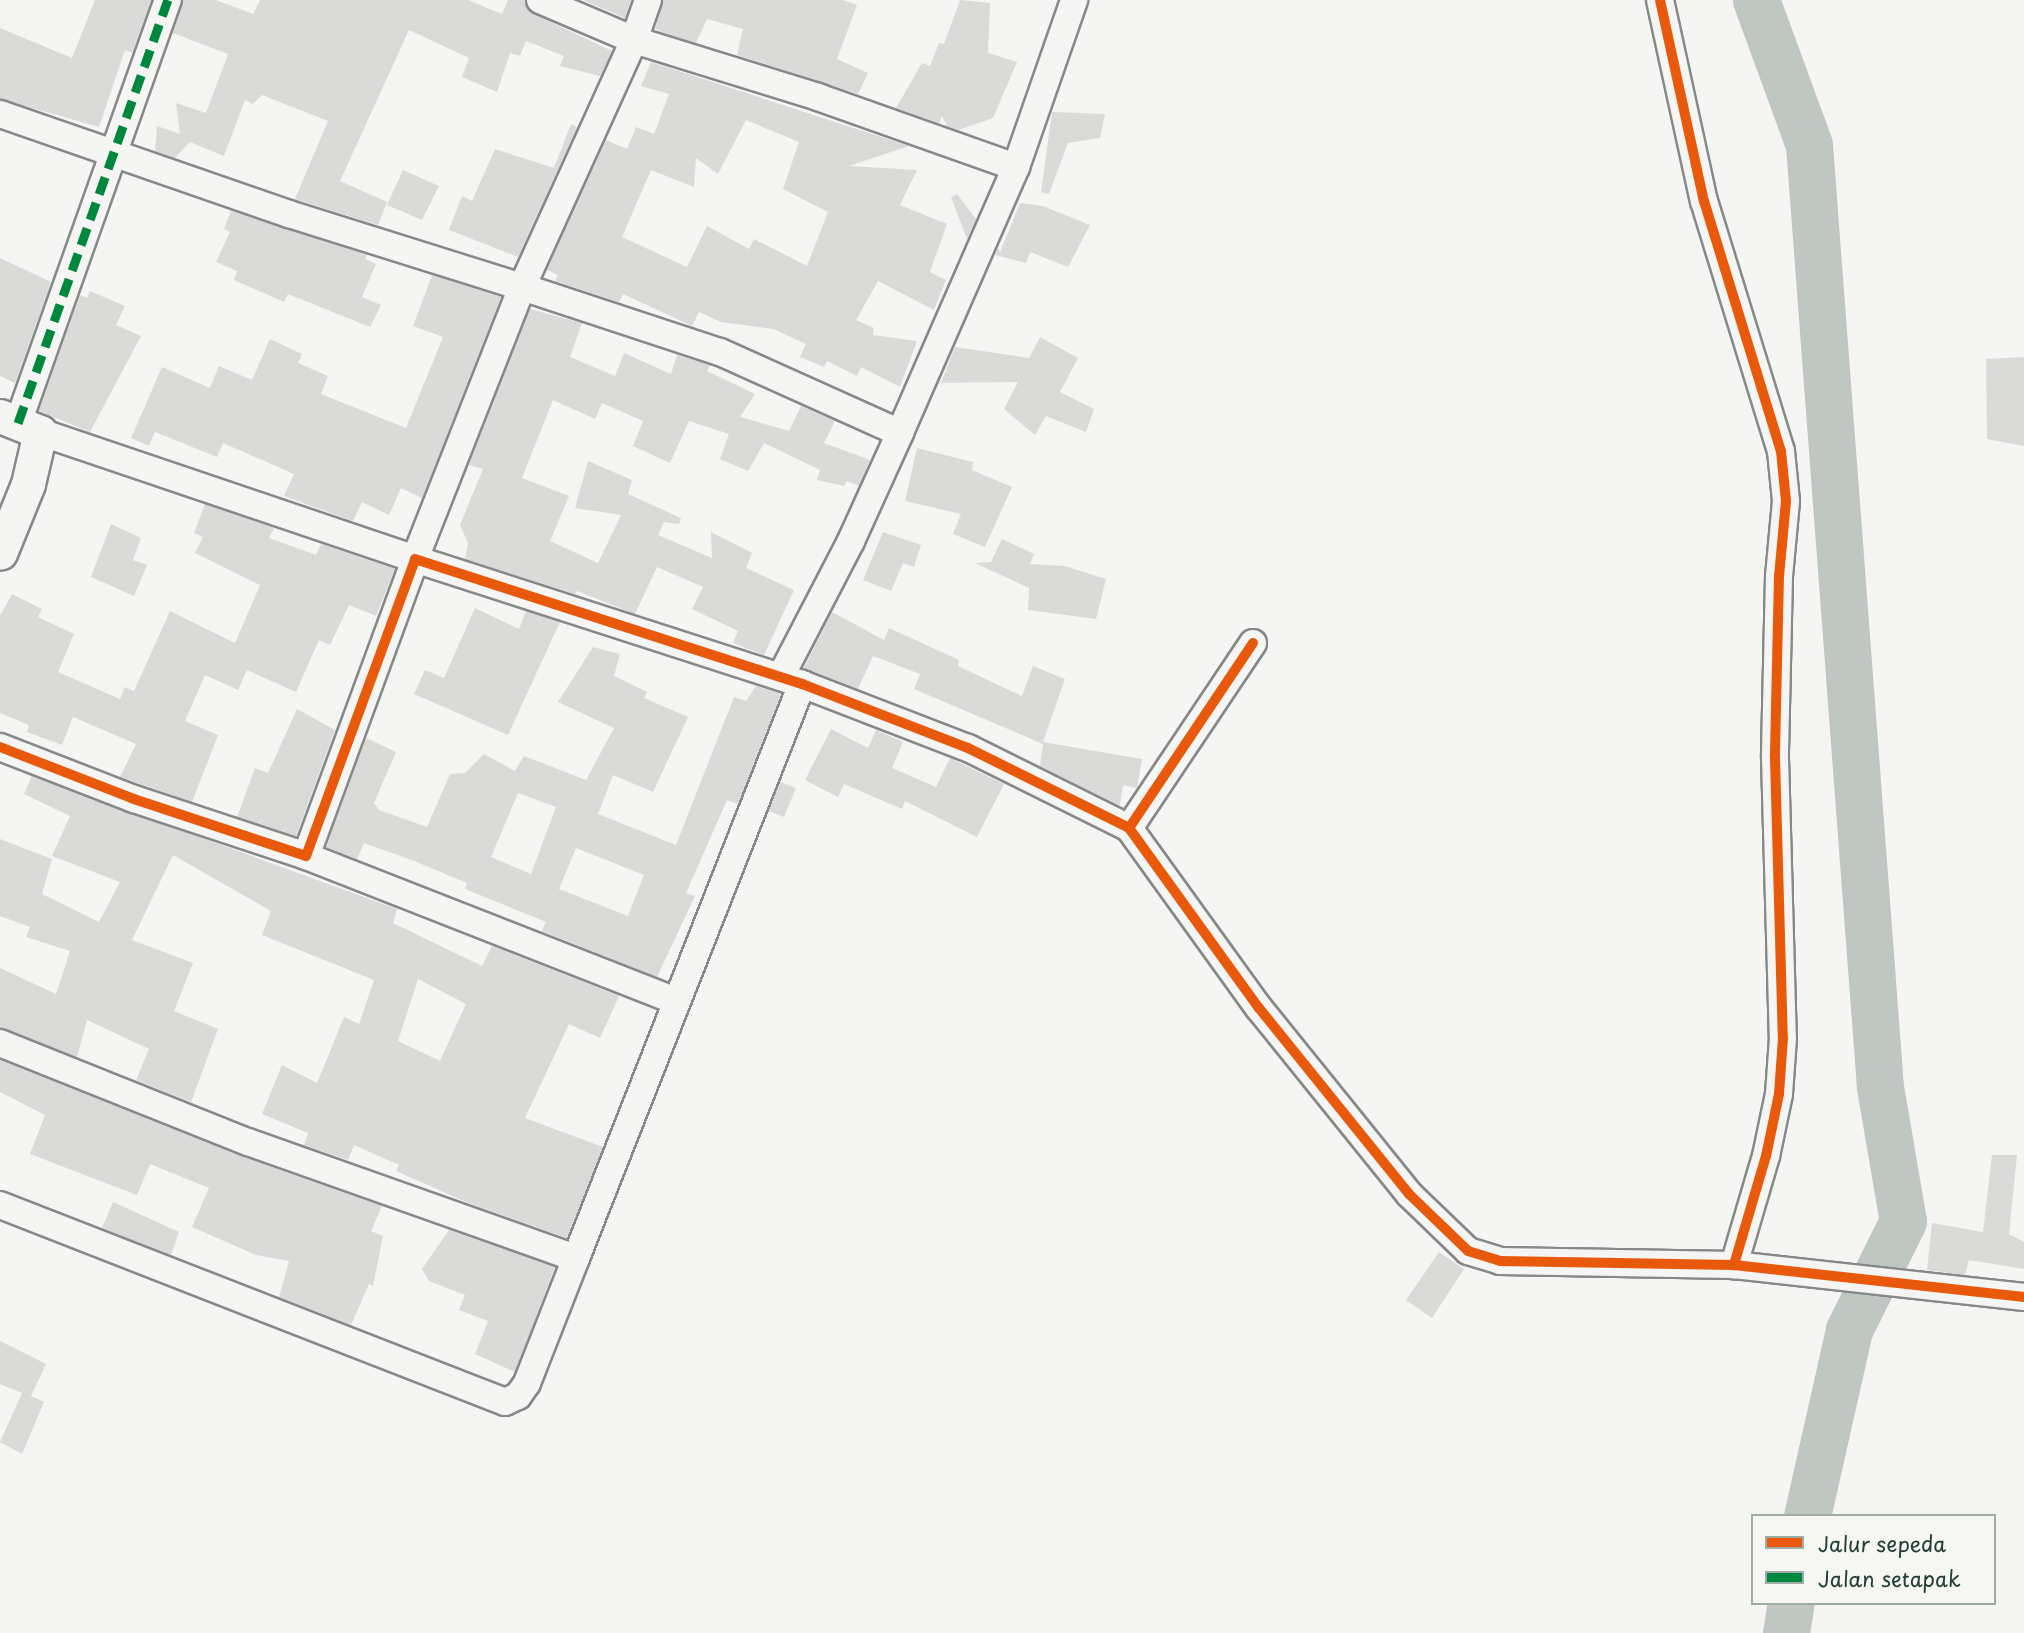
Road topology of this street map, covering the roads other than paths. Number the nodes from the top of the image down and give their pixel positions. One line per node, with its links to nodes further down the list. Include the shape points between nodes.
1 (169, 0): 8 (street)
2 (540, 0): 6 (street)
3 (648, 0): 6 (street)
4 (1074, 0): 9 (street)
5 (1660, 0): 24 (street, via 1704,201 1781,451 1786,501 1779,576 1775,758 1783,1038 1779,1094 1766,1156)
6 (634, 40): 9 (street, via 818,97); 10 (street)
7 (0, 114): 8 (street)
8 (112, 153): 10 (street); 11 (street)
9 (1016, 166): 12 (street)
10 (522, 287): 12 (street, via 720,352); 14 (street)
11 (19, 424): 13 (main road, via 28,484); 14 (street)
12 (900, 433): 16 (street)
13 (0, 552)
14 (415, 559): 16 (street); 19 (street)
15 (1254, 643): 18 (street)
16 (792, 680): 18 (street, via 968,748); 20 (street)
17 (0, 747): 19 (street, via 134,799)
18 (1129, 828): 24 (street, via 1259,1008 1409,1194 1468,1251 1500,1262)
19 (306, 856): 20 (street)
20 (676, 1001): 23 (street)
21 (0, 1043): 23 (street, via 248,1142)
22 (0, 1205): 23 (street, via 505,1402 527,1383)
23 (576, 1258)
24 (1734, 1265): 25 (street)
25 (2024, 1297)

